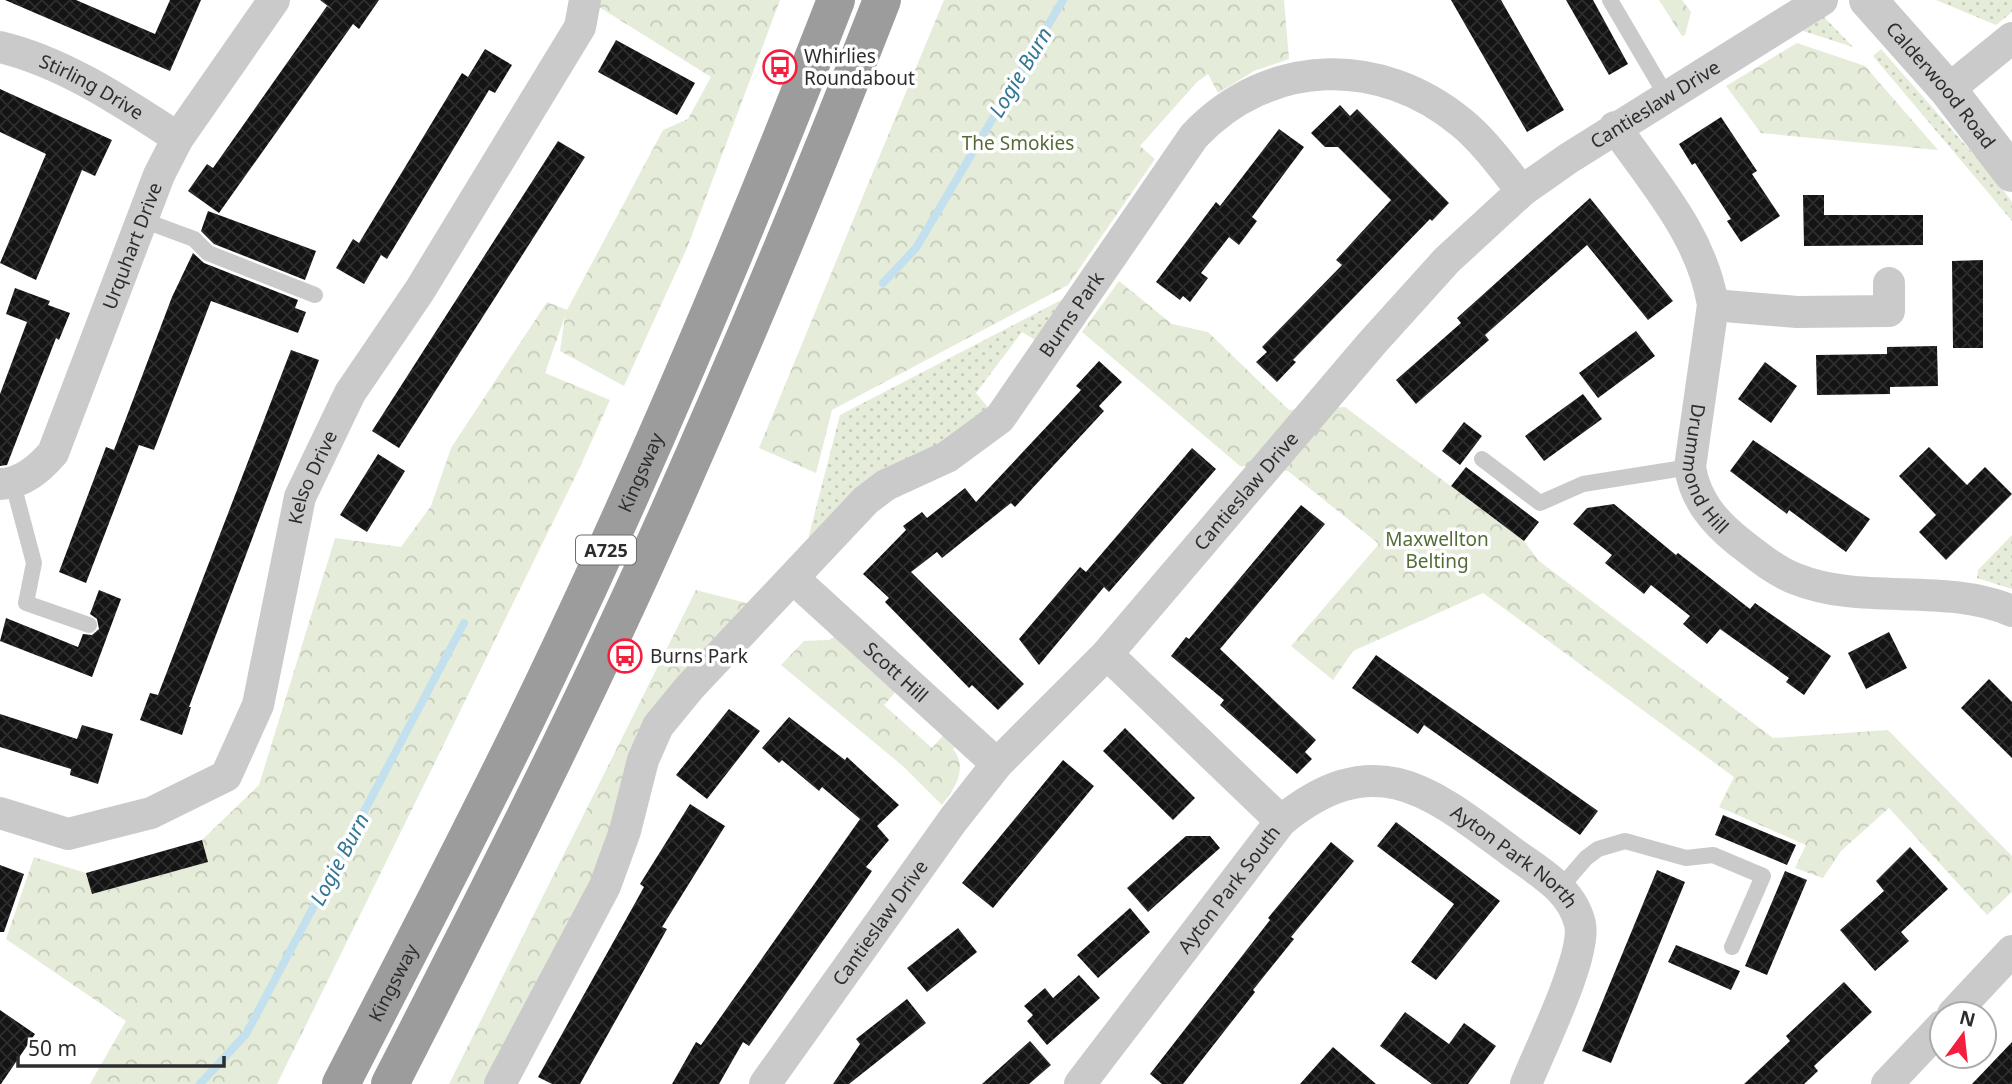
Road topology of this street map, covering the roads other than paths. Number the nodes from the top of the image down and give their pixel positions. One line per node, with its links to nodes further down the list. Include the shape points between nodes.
1 (274, 0): 13 (street, Urquhart Drive)
2 (585, 0): 28 (street, Kelso Drive, via 580,27 420,290 350,393 300,497 258,705 226,776 151,813 68,834)
3 (836, 0): 35 (highway, Kingsway / A725, via 742,239 622,515 496,782)
4 (882, 0): 36 (highway, A725, via 801,206 645,564 481,908)
5 (1610, 0): 11 (lane)
6 (1822, 0): 11 (street, Cantieslaw Drive)
7 (1868, 0): 10 (street, Calderwood Road)
8 (2012, 38): 10 (street)
9 (0, 47): 13 (street, Stirling Drive, via 111,95)
10 (1948, 90): 14 (street, Calderwood Road)
11 (1667, 97): 12 (street, Cantieslaw Drive)
12 (1615, 127): 15 (street, Cantieslaw Drive); 19 (street, Drummond Hill, via 1692,239)
13 (178, 138): 16 (street, Urquhart Drive)
14 (2012, 173)
15 (1522, 191): 23 (street, Burns Park, via 1465,125 1388,81 1318,74 1262,88 1231,103 1194,136 1000,418 947,457 886,485 866,500); 26 (street, Cantieslaw Drive, via 1413,295)
16 (140, 219): 18 (lane, via 194,239 208,253); 22 (street, Urquhart Drive, via 53,453 41,467)
17 (1889, 283): 19 (street, via 1889,311 1797,312)
18 (315, 295)
19 (1713, 304): 21 (street, Drummond Hill)
20 (1482, 459): 21 (lane, via 1540,503 1583,484)
21 (1690, 467): 24 (street, Drummond Hill, via 1700,500 1722,528 1796,579 1847,589 1962,597)
22 (7, 484): 25 (lane, via 34,563 26,603)
23 (794, 579): 27 (street, Scott Hill); 37 (street, Burns Park, via 658,726 643,760 605,886)
24 (2012, 611)
25 (89, 625)
26 (1107, 654): 27 (street, Cantieslaw Drive); 29 (street, Ayton Park South)
27 (997, 764): 38 (street, Cantieslaw Drive)
28 (1, 816)
29 (1281, 821): 30 (street, Ayton Park North, via 1334,788 1365,781 1400,784 1442,802); 39 (street, Ayton Park South)
30 (1561, 887): 31 (lane, via 1586,858 1611,844 1639,843 1686,858 1713,855 1763,876); 40 (street, Ayton Park North, via 1580,923 1580,945)
31 (1732, 947)
32 (2012, 951): 33 (street)
33 (1966, 1000)
34 (1928, 1041): 41 (street)
35 (341, 1084)
36 (390, 1084)
37 (500, 1084)
38 (765, 1084)
39 (1080, 1084)
40 (1526, 1084)
41 (1887, 1084)

